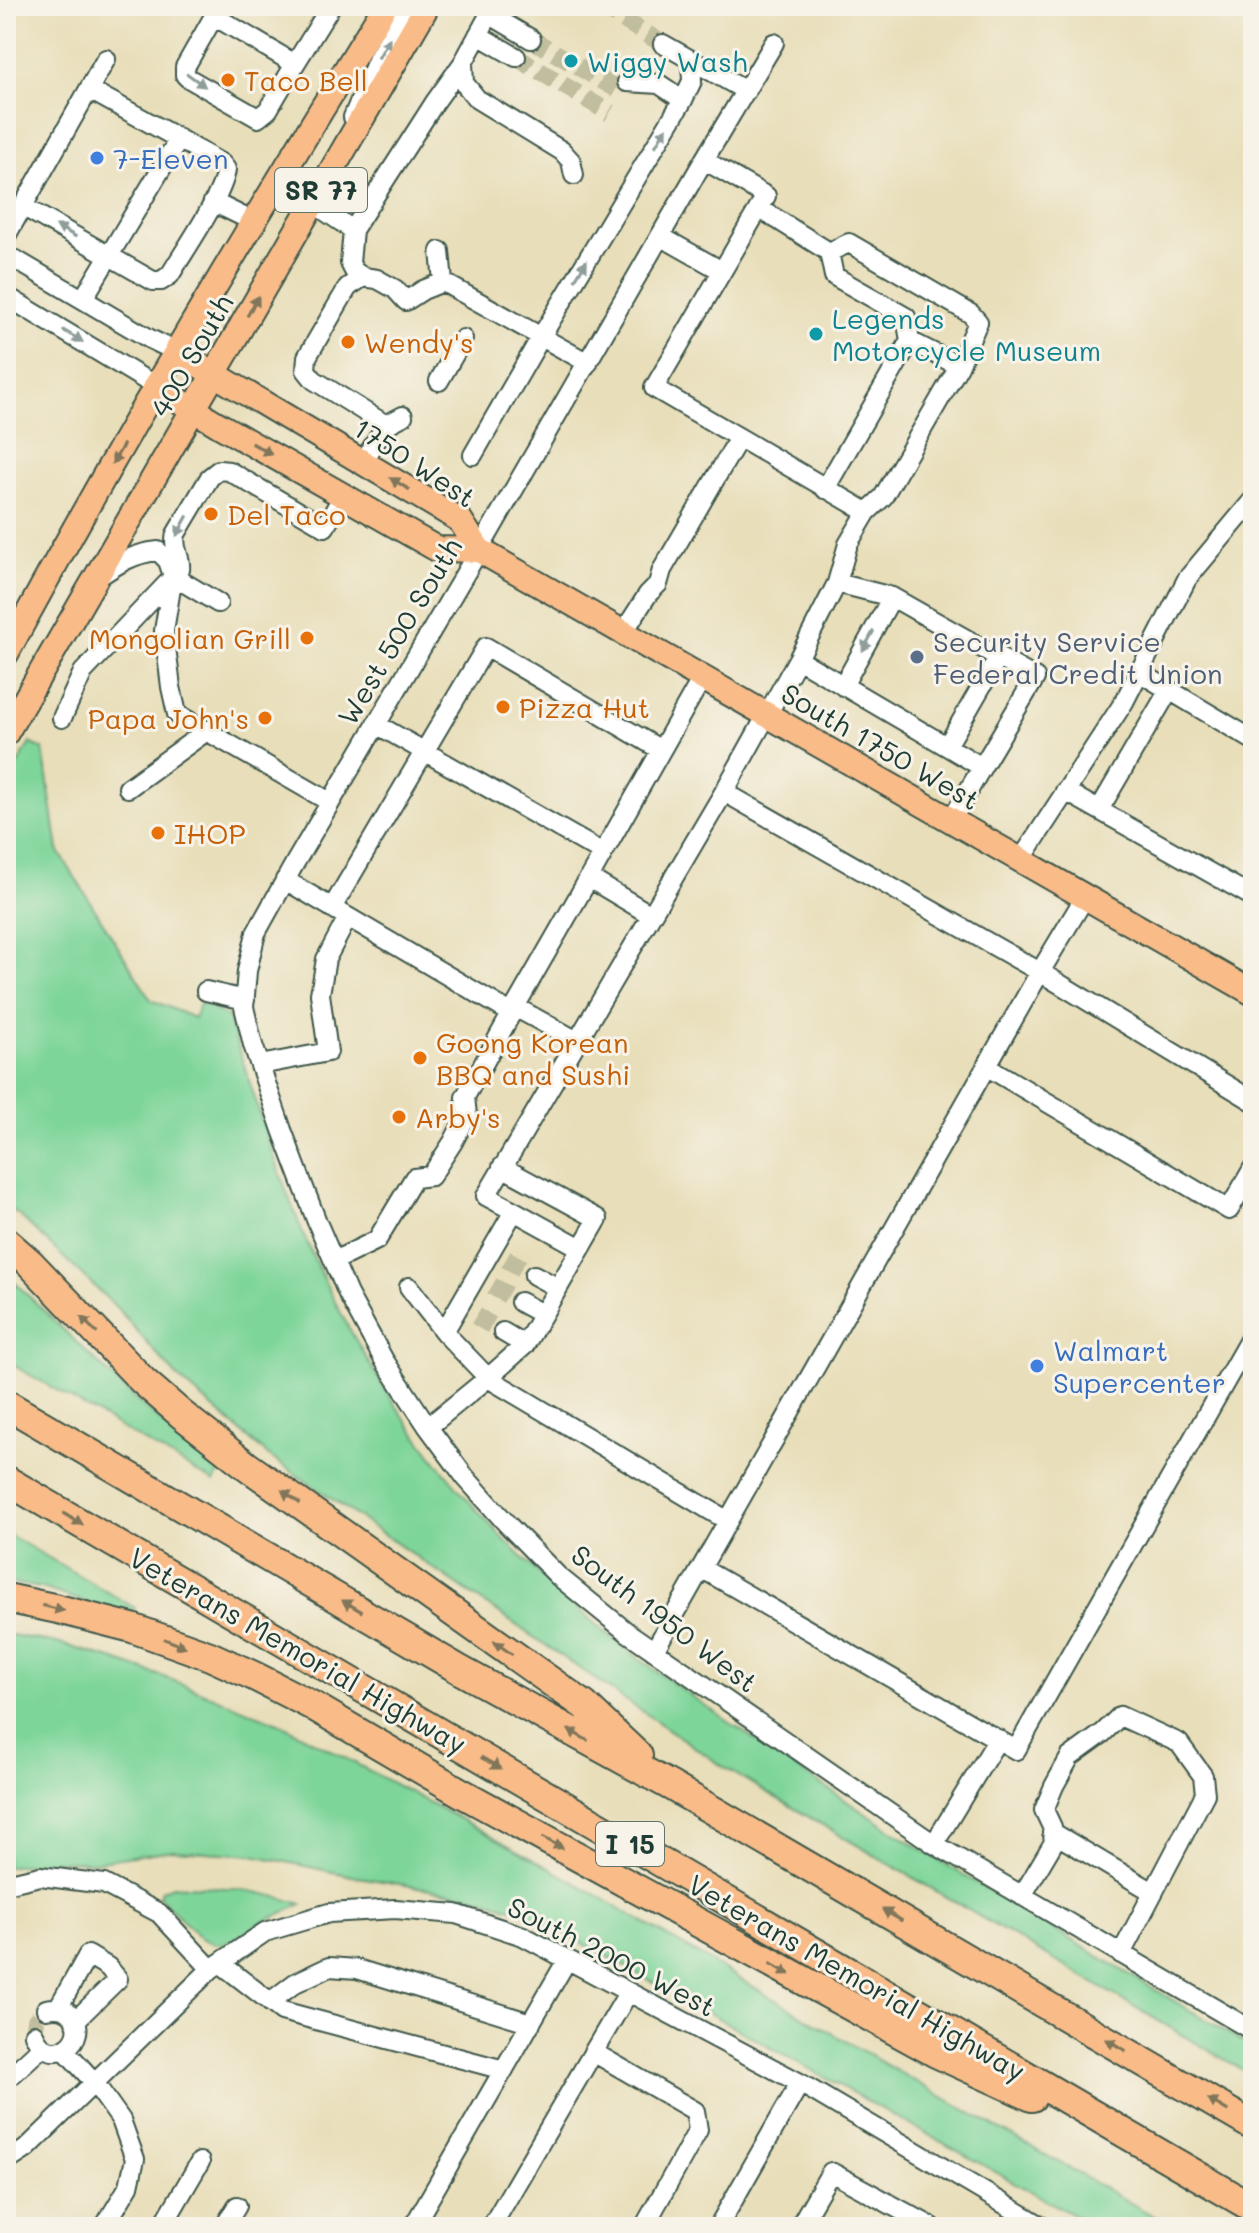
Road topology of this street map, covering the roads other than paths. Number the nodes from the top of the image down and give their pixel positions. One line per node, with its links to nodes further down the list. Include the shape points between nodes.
1 (331, 6): 13 (street)
2 (385, 6): 26 (main road, 400 South / SR 77)
3 (408, 6): 20 (street, one-way to 3, via 378,58)
4 (427, 6): 20 (main road, 400 South / SR 77)
5 (214, 11): 13 (street); 13 (street, one-way to 13, via 185,67 188,78 258,118)
6 (486, 20): 9 (street); 12 (street)
7 (774, 43): 16 (street, West 500 South)
8 (663, 44): 11 (street)
9 (524, 48)
10 (106, 59): 15 (street)
11 (691, 61): 16 (street); 17 (street, via 692,81)
12 (463, 63): 21 (street, via 464,83 477,99 562,151); 27 (street)
13 (295, 64)
14 (627, 82): 17 (street, via 659,84)
15 (90, 90): 18 (street); 24 (street)
16 (746, 91): 19 (street, West 500 South)
17 (683, 100): 39 (street, one-way to 17)
18 (179, 139): 22 (street, via 226,169); 32 (street)
19 (704, 160): 25 (street, via 766,196); 29 (street, West 500 South)
20 (331, 171): 23 (main road, 400 South / SR 77)
21 (574, 175)
22 (213, 202): 26 (street); 32 (street, via 170,275 161,281)
23 (313, 203): 27 (street); 45 (main road, 400 South / SR 77, one-way to 23)
24 (24, 207): 28 (street); 32 (street, one-way to 24)
25 (759, 208): 31 (street); 34 (street)
26 (254, 222): 42 (main road, 400 South / SR 77)
27 (353, 230): 35 (street, via 350,263)
28 (6, 236)
29 (660, 236): 34 (street); 43 (street, West 500 South)
30 (440, 251): 36 (street)
31 (829, 252): 41 (street, via 834,276 906,317); 44 (street, via 849,243 971,314 978,322)
32 (108, 255): 38 (street)
33 (6, 262): 38 (street, 1750 West, via 16,260)
34 (722, 271): 51 (street, via 654,388)
35 (363, 277): 36 (street, via 395,289 406,301); 50 (street, via 348,287 307,357 306,370)
36 (443, 282): 39 (street)
37 (6, 296): 47 (street, 1750 West, one-way to 47)
38 (83, 299): 42 (street, 1750 West)
39 (541, 337): 43 (street); 52 (street)
40 (463, 339): 46 (street)
41 (910, 341): 44 (street); 54 (street)
42 (177, 352): 45 (main road, 1750 West); 47 (main road, 400 South / SR 77)
43 (588, 363): 58 (street, West 500 South)
44 (959, 366): 57 (street, via 883,497)
45 (214, 373): 48 (main road, 400 South / SR 77); 53 (main road, 1750 West)
46 (439, 381)
47 (157, 387): 48 (main road, 1750 West); 65 (main road, 400 South / SR 77, one-way to 65)
48 (195, 410): 55 (main road, 1750 West, one-way to 55); 60 (main road, 400 South / SR 77)
49 (403, 416): 50 (street)
50 (386, 425): 53 (street)
51 (739, 438): 54 (street); 64 (street, via 658,584)
52 (473, 455)
53 (363, 462): 58 (main road, 1750 West, one-way to 53, via 460,520)
54 (825, 489): 57 (street)
55 (343, 496): 58 (main road, 1750 West, via 437,549); 59 (street, one-way to 59, via 325,527 219,470 176,534 173,543 181,563)
56 (1253, 500): 68 (street, via 1187,579)
57 (867, 512): 61 (street, via 848,544)
58 (479, 550): 64 (main road, South 1750 West); 74 (street, West 500 South)
59 (173, 576): 60 (street, via 158,551 135,554); 63 (street); 73 (street, via 83,672); 75 (street, via 164,631 177,714)
60 (96, 579): 76 (main road, 400 South / SR 77)
61 (837, 583): 62 (street); 67 (street)
62 (892, 597): 66 (street); 70 (street, one-way to 70)
63 (218, 603)
64 (623, 633): 69 (main road, South 1750 West)
65 (6, 654)
66 (999, 656): 78 (street); 81 (street, via 1035,678)
67 (798, 659): 70 (street); 72 (street)
68 (1139, 672): 71 (street); 83 (street)
69 (702, 678): 72 (main road, South 1750 West); 79 (street)
70 (843, 686): 78 (street)
71 (1169, 690): 77 (street); 86 (street)
72 (766, 715): 84 (street); 87 (main road, South 1750 West)
73 (62, 718)
74 (376, 724): 80 (street); 85 (street, West 500 South)
75 (208, 730): 82 (street); 85 (street)
76 (6, 733)
77 (1253, 740)
78 (947, 746): 81 (street)
79 (661, 750): 80 (street, via 486,647); 88 (street)
80 (424, 751): 88 (street); 94 (street)
81 (982, 767): 87 (street)
82 (128, 788)
83 (1065, 791): 86 (street); 89 (street)
84 (724, 792): 95 (street); 96 (street)
85 (330, 802): 91 (street, West 500 South)
86 (1099, 810): 93 (street)
87 (951, 821): 89 (main road, South 1750 West)
88 (603, 853): 90 (street)
89 (1021, 860): 92 (main road, South 1750 West)
90 (589, 878): 95 (street); 100 (street)
91 (285, 880): 94 (street); 99 (street, West 500 South, via 256,933)
92 (1085, 897): 96 (street); 98 (main road, South 1750 West)
93 (1253, 897)
94 (340, 913): 100 (street); 102 (street, via 320,994 328,1052)
95 (651, 915): 101 (street)
96 (1040, 972): 103 (street); 104 (street)
97 (206, 991): 99 (street)
98 (1253, 993)
99 (245, 1004): 102 (street, South 1950 West)
100 (513, 1010): 101 (street); 110 (street, via 465,1097 467,1115 431,1176 414,1178 377,1240)
101 (577, 1041): 105 (street)
102 (260, 1065): 110 (street, South 1950 West)
103 (986, 1066): 106 (street, via 1229,1210); 126 (street)
104 (1253, 1101)
105 (502, 1167): 107 (street, via 486,1196); 109 (street, via 598,1219)
106 (1253, 1168)
107 (514, 1211): 109 (street); 115 (street, via 484,1282)
108 (6, 1242): 131 (highway, one-way to 108, via 584,1705 181,1414)
109 (581, 1248): 113 (street)
110 (334, 1261): 124 (street, South 1950 West, via 384,1360)
111 (534, 1275): 113 (street)
112 (409, 1287): 118 (street)
113 (558, 1288): 116 (street)
114 (520, 1302): 116 (street)
115 (459, 1306): 117 (street); 118 (street)
116 (542, 1314): 121 (street)
117 (476, 1316)
118 (444, 1332): 122 (street)
119 (503, 1332): 121 (street)
120 (1253, 1333): 130 (street, via 1016,1750)
121 (525, 1345): 122 (street)
122 (488, 1378): 124 (street); 126 (street)
123 (6, 1404): 131 (highway, I 15, one-way to 123, via 460,1670)
124 (428, 1427): 129 (street, South 1950 West, via 465,1477 558,1576)
125 (6, 1480): 154 (highway, Veterans Memorial Highway / I 15, one-way to 154)
126 (728, 1521): 127 (street)
127 (701, 1568): 129 (street); 130 (street)
128 (6, 1598): 154 (highway, one-way to 154, via 132,1628 254,1676 936,2053)
129 (654, 1651): 133 (street, South 1950 West)
130 (998, 1739): 133 (street)
131 (671, 1786): 151 (highway, I 15, one-way to 131)
132 (1052, 1832): 135 (street); 135 (street, via 1044,1810 1070,1757 1120,1716 1179,1743 1203,1776 1205,1794); 136 (street, via 1054,1842)
133 (934, 1844): 136 (street, South 1950 West)
134 (6, 1884): 139 (street, via 40,1876 104,1884 159,1913)
135 (1153, 1892): 137 (street)
136 (1022, 1896): 137 (street, South 1950 West)
137 (1121, 1954): 144 (street, South 1950 West)
138 (567, 1960): 139 (street, South 2000 West, via 523,1936 456,1914 395,1909 329,1913 265,1932); 140 (street, South 2000 West); 143 (street)
139 (216, 1966): 141 (street); 149 (street, South 2000 West)
140 (628, 1993): 146 (street); 150 (street, South 2000 West)
141 (270, 2002): 143 (street, via 329,1967 357,1969); 147 (street, via 300,2017)
142 (75, 2021): 142 (street, via 65,2010 52,2008 88,1955 118,1979); 145 (street, via 74,2040)
143 (531, 2023): 147 (street)
144 (1253, 2031)
145 (64, 2049): 148 (street, via 53,2051 38,2040); 149 (street)
146 (593, 2052): 161 (street); 162 (street, via 695,2111 698,2130)
147 (504, 2070): 160 (street)
148 (6, 2080)
149 (94, 2082): 152 (street, South 2000 West); 157 (street, via 121,2120 135,2159 129,2186)
150 (800, 2083): 163 (street); 166 (street, South 2000 West)
151 (1253, 2126)
152 (6, 2162)
153 (200, 2162): 158 (street)
154 (1178, 2164): 156 (highway, Veterans Memorial Highway / I 15)
155 (237, 2206): 159 (street)
156 (1253, 2208)
157 (104, 2227)
158 (162, 2227)
159 (224, 2227)
160 (413, 2227)
161 (491, 2227)
162 (644, 2227)
163 (718, 2227)
164 (799, 2227): 165 (street, via 831,2172)
165 (932, 2227)
166 (1041, 2227)

